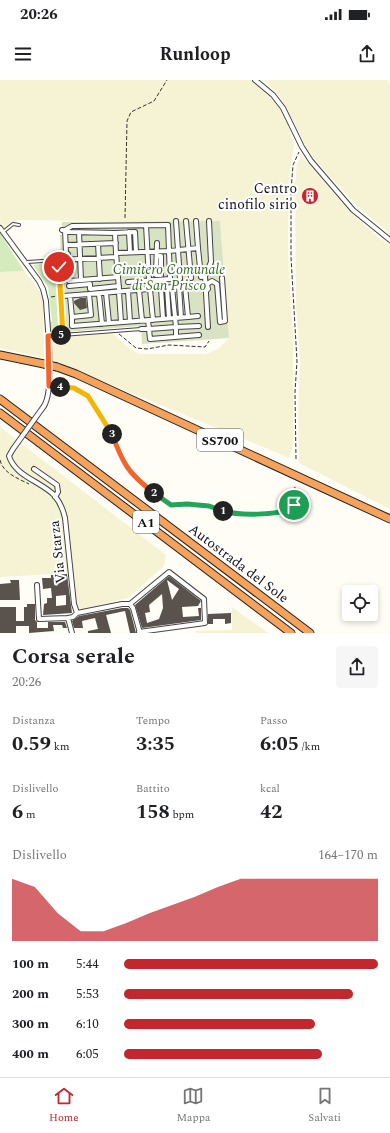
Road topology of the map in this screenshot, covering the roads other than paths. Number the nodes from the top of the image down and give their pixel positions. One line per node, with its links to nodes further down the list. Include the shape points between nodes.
1 (255, 80): 13 (street, via 273,95 283,108 311,161 353,210)
2 (176, 222): 21 (street)
3 (186, 222): 20 (street)
4 (196, 222): 19 (street)
5 (209, 222): 33 (street, via 211,262)
6 (19, 225): 8 (lane, via 13,224)
7 (146, 225): 9 (street, via 72,226); 22 (street, via 168,225); 25 (street)
8 (2, 230): 32 (street, Via Starza)
9 (63, 230): 10 (street); 17 (street)
10 (79, 232): 12 (street); 18 (street)
11 (129, 232): 12 (street); 23 (street); 24 (street, via 136,232)
12 (115, 233): 14 (street)
13 (390, 240)
14 (116, 243): 16 (street); 27 (street)
15 (157, 243): 26 (street)
16 (98, 244): 18 (street); 28 (street)
17 (66, 245): 18 (street); 31 (street)
18 (79, 245): 29 (street)
19 (198, 248): 20 (street); 33 (street, via 201,277)
20 (188, 249): 21 (street); 36 (street)
21 (178, 250): 22 (street); 39 (street)
22 (168, 251): 26 (street); 35 (street, via 171,280)
23 (130, 252): 24 (street); 27 (street)
24 (136, 252): 25 (street)
25 (147, 252): 26 (street); 41 (street)
26 (158, 254): 35 (street, via 161,256)
27 (116, 255): 28 (street); 34 (street)
28 (99, 258): 29 (street); 38 (street)
29 (79, 259): 31 (street); 40 (street)
30 (59, 260): 31 (street); 32 (lane); 80 (lane)
31 (68, 260): 40 (street, via 68,281)
32 (24, 262): 82 (street, Via Starza, via 43,289)
33 (205, 276): 54 (street)
34 (118, 277): 38 (street); 50 (street)
35 (159, 277): 41 (street)
36 (191, 278)
37 (222, 278): 54 (street, via 226,321 220,322 217,284 212,281 207,284)
38 (100, 279): 40 (street)
39 (180, 279)
40 (80, 280)
41 (149, 280): 42 (street)
42 (128, 282)
43 (69, 286): 50 (street, via 90,284 90,288)
44 (185, 286): 45 (street); 47 (street); 64 (street)
45 (194, 286)
46 (172, 287): 47 (street); 49 (street); 66 (street)
47 (179, 287): 63 (street)
48 (161, 288): 49 (street); 51 (street); 67 (street)
49 (167, 288): 65 (street)
50 (119, 289): 53 (street); 55 (street); 71 (street)
51 (150, 289): 52 (street); 69 (street)
52 (139, 290): 53 (street); 68 (street)
53 (128, 291): 70 (street)
54 (206, 291): 77 (street)
55 (106, 293): 57 (street); 72 (street)
56 (89, 294): 57 (street); 59 (street); 60 (street)
57 (99, 294): 74 (street)
58 (60, 296): 59 (street)
59 (70, 296): 62 (street)
60 (91, 315): 62 (street); 73 (street)
61 (198, 316): 64 (street)
62 (72, 317): 73 (street, via 72,326)
63 (181, 317): 64 (street); 66 (street)
64 (188, 317)
65 (169, 318): 66 (street); 67 (street)
66 (175, 318): 76 (street)
67 (163, 319): 69 (street)
68 (142, 320): 69 (street); 70 (street)
69 (150, 320): 79 (street)
70 (130, 321): 71 (street)
71 (121, 322): 72 (street)
72 (109, 323): 74 (street)
73 (91, 324): 74 (street)
74 (102, 324)
75 (199, 326): 76 (street)
76 (176, 327): 79 (street); 83 (street)
77 (208, 327)
78 (141, 329): 79 (street); 80 (lane)
79 (149, 329): 83 (street, via 150,338)
80 (63, 335): 82 (lane)
81 (199, 335): 83 (street)
82 (48, 336): 88 (street, Via Starza, bridge, via 48,401 9,456 12,465)
83 (176, 337)
84 (0, 355): 89 (highway, SS700, bridge, via 76,374)
85 (0, 399): 97 (highway, Autostrada del Sole / A1)
86 (0, 413): 96 (highway, Autostrada del Sole / A1)
87 (34, 469): 88 (street, via 58,485)
88 (55, 497): 92 (street, Via Starza, via 62,506 66,518)
89 (390, 518)
90 (37, 585): 93 (street, via 38,619)
91 (130, 604): 92 (street); 94 (street); 94 (street, via 169,572 204,599 205,623)
92 (77, 613): 93 (street)
93 (68, 618): 95 (street)
94 (140, 632)
95 (72, 633)
96 (291, 633)
97 (310, 633)

